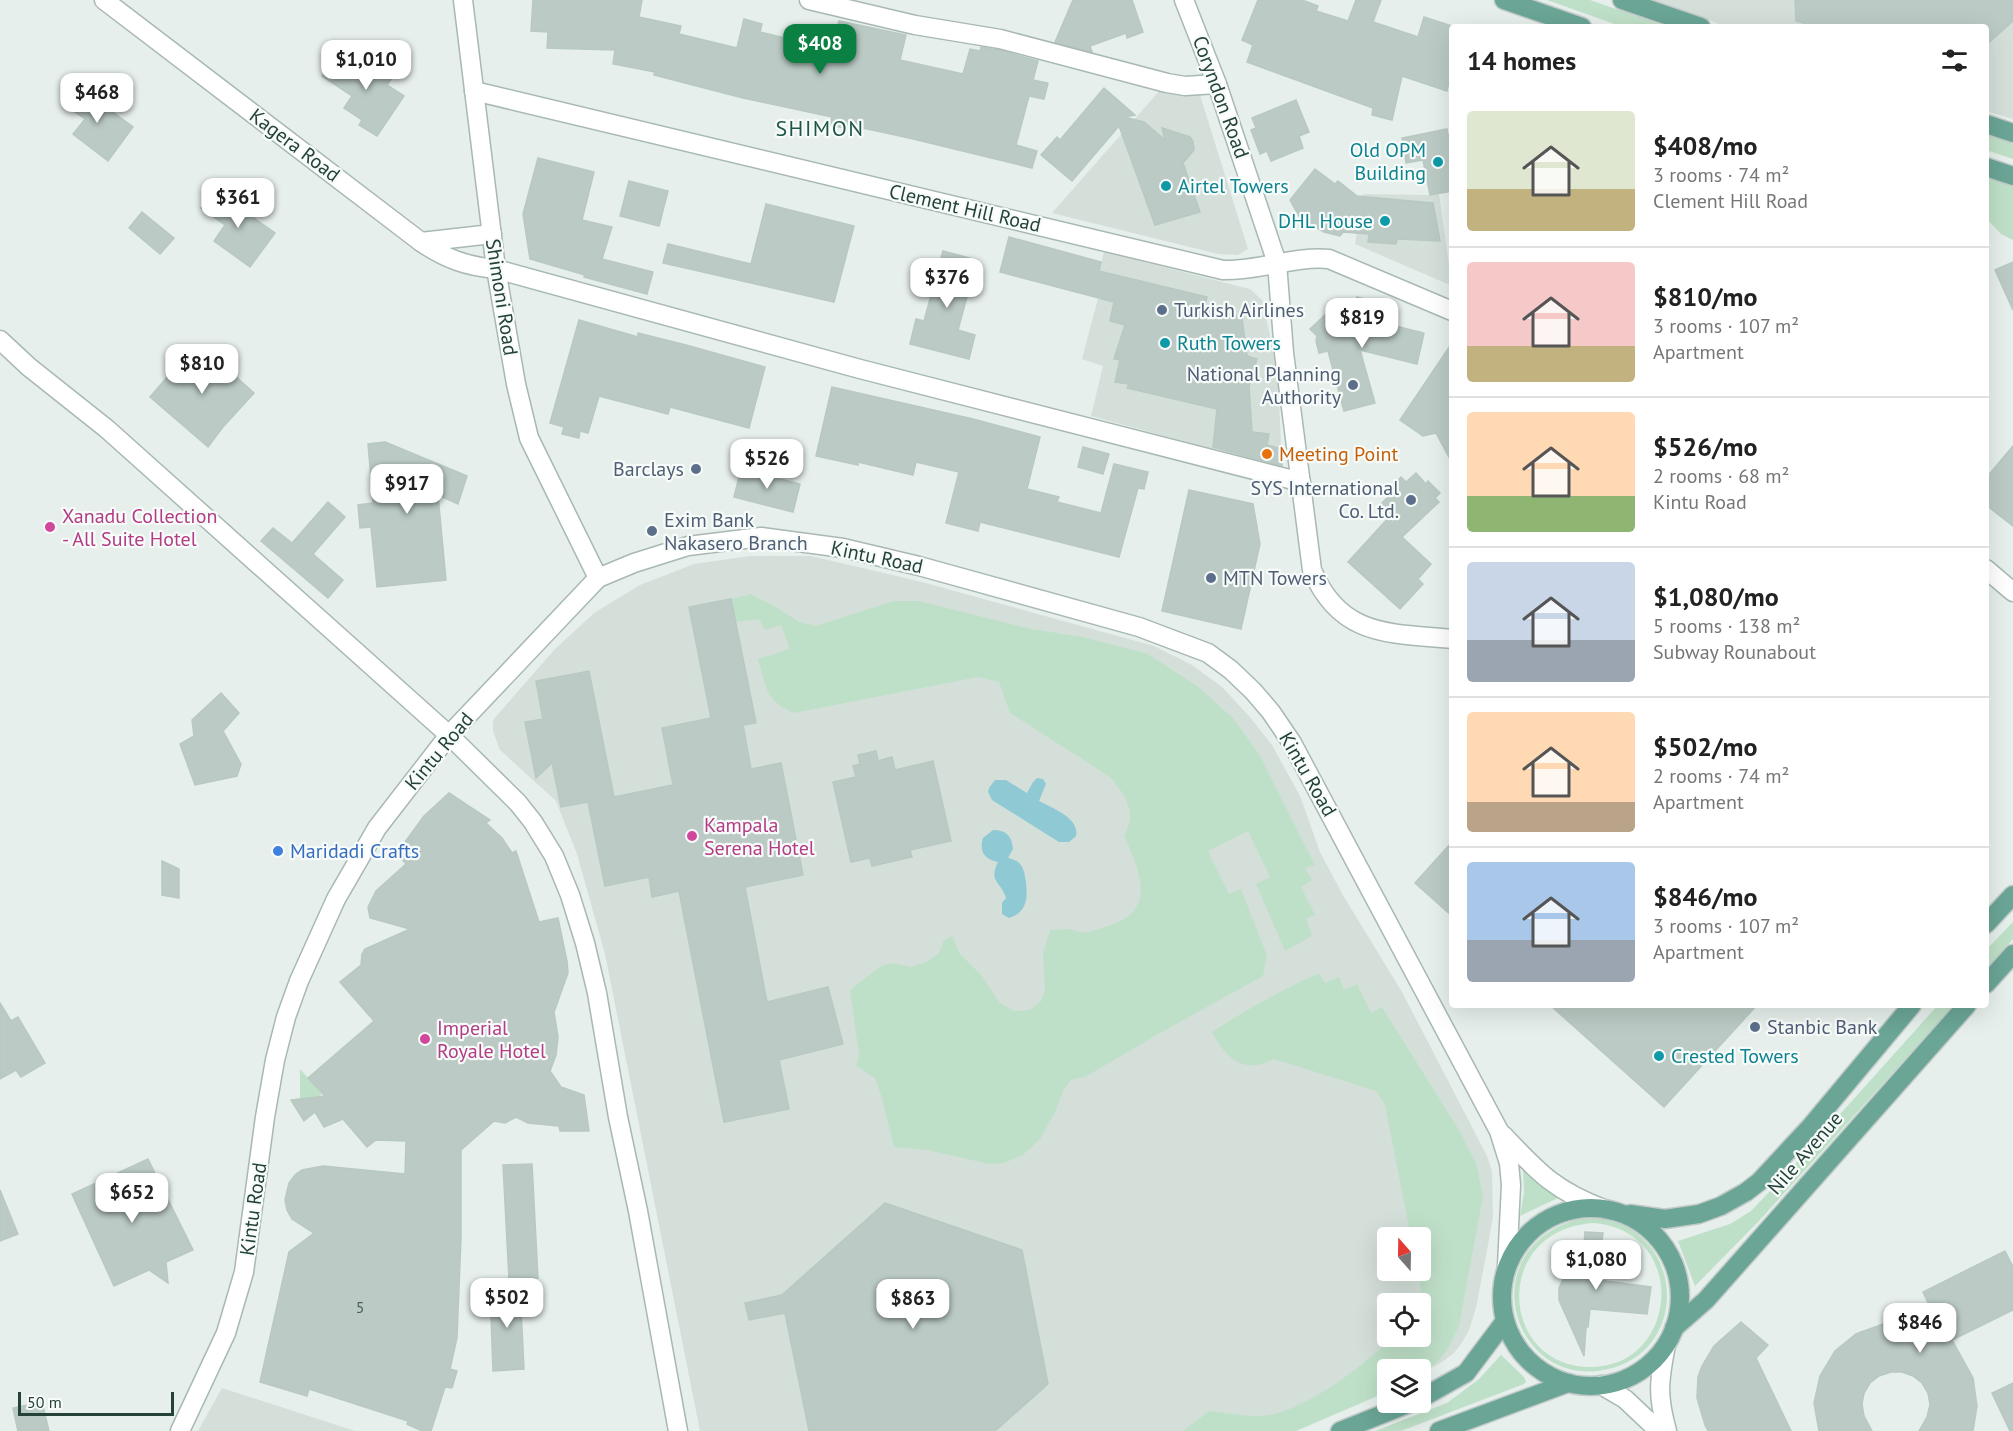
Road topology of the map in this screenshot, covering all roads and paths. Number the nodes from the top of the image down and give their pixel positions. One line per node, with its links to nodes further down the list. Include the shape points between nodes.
1 (104, 0): 16 (street, Kagera Road)
2 (463, 0): 10 (street, Shimoni Road)
3 (809, 0): 9 (street, via 915,25 1000,39 1167,83)
4 (1184, 0): 9 (street, Coryndon Road)
5 (1504, 0): 7 (main road)
6 (1622, 0): 8 (main road)
7 (1573, 24)
8 (1692, 24)
9 (1217, 84): 17 (street, Coryndon Road)
10 (474, 91): 15 (street, Shimoni Road); 17 (street, Clement Hill Road, via 1223,270)
11 (1989, 125): 12 (main road)
12 (2013, 133)
13 (1989, 167): 14 (main road)
14 (2013, 176)
15 (492, 234): 16 (street); 18 (street, Shimoni Road)
16 (421, 242): 18 (street, Kagera Road, via 454,261)
17 (1277, 263): 19 (street, Clement Hill Road, via 1313,257 1329,259); 21 (street, Coryndon Road)
18 (496, 268): 21 (street, Kagera Road, via 860,369); 23 (street, Shimoni Road, via 516,384 530,438)
19 (1449, 309)
20 (0, 340): 26 (street, via 107,429)
21 (1301, 482): 25 (street, Coryndon Road, via 1312,570 1327,597 1343,614 1377,631)
22 (1989, 572): 24 (street)
23 (598, 578): 26 (street, Kintu Road); 33 (street, Kintu Road, via 688,546 761,537 843,548 919,566 1139,627 1208,653 1253,691 1292,744)
24 (2013, 592)
25 (1449, 639)
26 (449, 735): 43 (street, Kintu Road, via 377,828 336,899 299,981 275,1060 244,1272 226,1333); 44 (street, via 533,822 554,856 570,895 597,993)
27 (2013, 895): 28 (main road)
28 (1989, 921)
29 (2013, 954): 30 (main road)
30 (1989, 981)
31 (1909, 1008): 34 (main road, Nile Avenue, via 1811,1126 1746,1192 1721,1206 1685,1217 1665,1219)
32 (1964, 1008): 37 (main road, Nile Avenue, via 1707,1300)
33 (1499, 1131): 34 (street, via 1552,1184 1577,1199); 35 (street, Kintu Road, via 1511,1185)
34 (1612, 1211): 35 (main road, via 1587,1208 1546,1221 1526,1237); 37 (main road, via 1636,1220 1650,1231 1671,1259 1680,1293)
35 (1508, 1266): 36 (main road, via 1503,1284)
36 (1505, 1321): 39 (main road, via 1524,1356 1538,1369); 41 (main road, via 1466,1373)
37 (1674, 1328): 38 (main road)
38 (1666, 1345): 40 (main road, via 1639,1371); 48 (street, via 1659,1384)
39 (1568, 1383): 40 (main road); 46 (main road)
40 (1601, 1385): 47 (street, via 1625,1398)
41 (1431, 1393)
42 (1385, 1413): 45 (main road)
43 (180, 1431)
44 (678, 1431)
45 (1340, 1431)
46 (1438, 1431)
47 (1659, 1431)
48 (1667, 1431)

